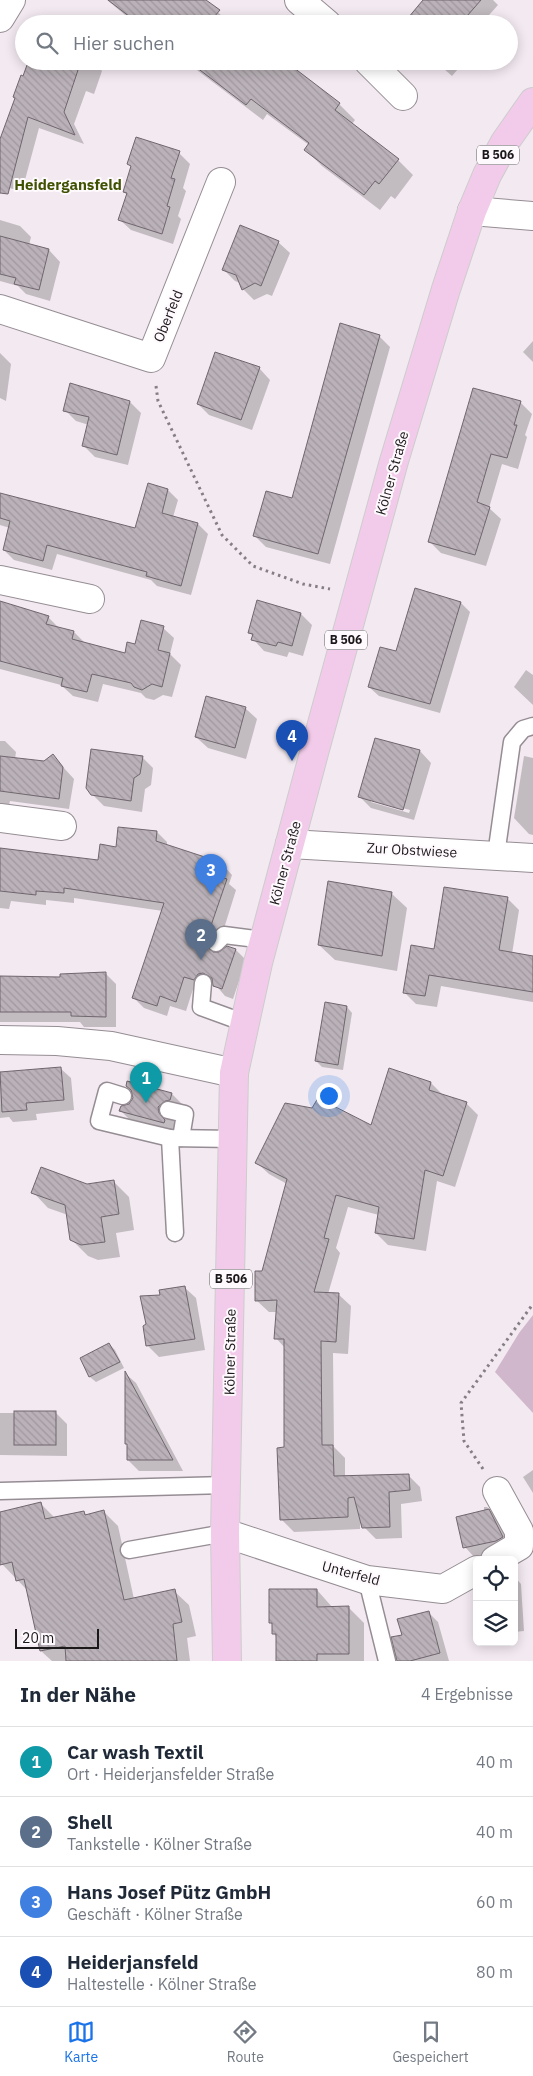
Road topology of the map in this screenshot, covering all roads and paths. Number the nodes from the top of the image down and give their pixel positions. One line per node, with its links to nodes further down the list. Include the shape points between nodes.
1 (12, 0): 4 (street)
2 (299, 0): 3 (street)
3 (316, 15)
4 (0, 18)
5 (377, 70): 6 (street)
6 (403, 96)
7 (533, 102): 9 (main road, Kölner Straße / B 506, via 505,142)
8 (221, 182): 12 (street, Oberfeld)
9 (472, 211): 10 (street); 14 (main road, Kölner Straße / B 506, via 394,460)
10 (533, 216)
11 (0, 309): 12 (street, Oberfeld)
12 (151, 358): 14 (path, via 158,401 222,535 253,566 303,584)
13 (0, 580): 15 (street)
14 (358, 595): 19 (main road, Kölner Straße / B 506)
15 (90, 599)
16 (533, 726): 20 (lane, via 523,729 512,742)
17 (0, 818): 18 (street)
18 (62, 826)
19 (290, 844): 20 (street, Zur Obstwiese); 22 (main road, Kölner Straße / B 506)
20 (496, 856): 21 (street, Zur Obstwiese)
21 (533, 858)
22 (264, 940): 23 (lane, via 224,936); 25 (main road, Kölner Straße / B 506)
23 (216, 943)
24 (203, 983): 25 (lane, via 201,1007)
25 (245, 1023): 27 (main road, Kölner Straße / B 506)
26 (0, 1040): 27 (street, via 111,1046)
27 (234, 1073): 31 (main road, Kölner Straße / B 506)
28 (123, 1096): 30 (lane, via 107,1091 99,1121)
29 (168, 1110): 30 (lane, via 185,1114)
30 (175, 1138): 31 (lane); 32 (lane)
31 (234, 1139): 34 (main road, Kölner Straße / B 506)
32 (175, 1234)
33 (533, 1304): 36 (path, via 461,1403 464,1441)
34 (226, 1485): 35 (lane); 37 (main road, Kölner Straße / B 506)
35 (0, 1491)
36 (497, 1491): 39 (street)
37 (225, 1533): 38 (lane); 42 (street, Unterfeld); 43 (main road, Kölner Straße / B 506)
38 (129, 1550)
39 (526, 1551): 40 (street)
40 (509, 1556)
41 (473, 1572): 42 (street, Unterfeld, via 443,1589)
42 (366, 1580): 44 (lane)
43 (227, 1661)
44 (387, 1661)

